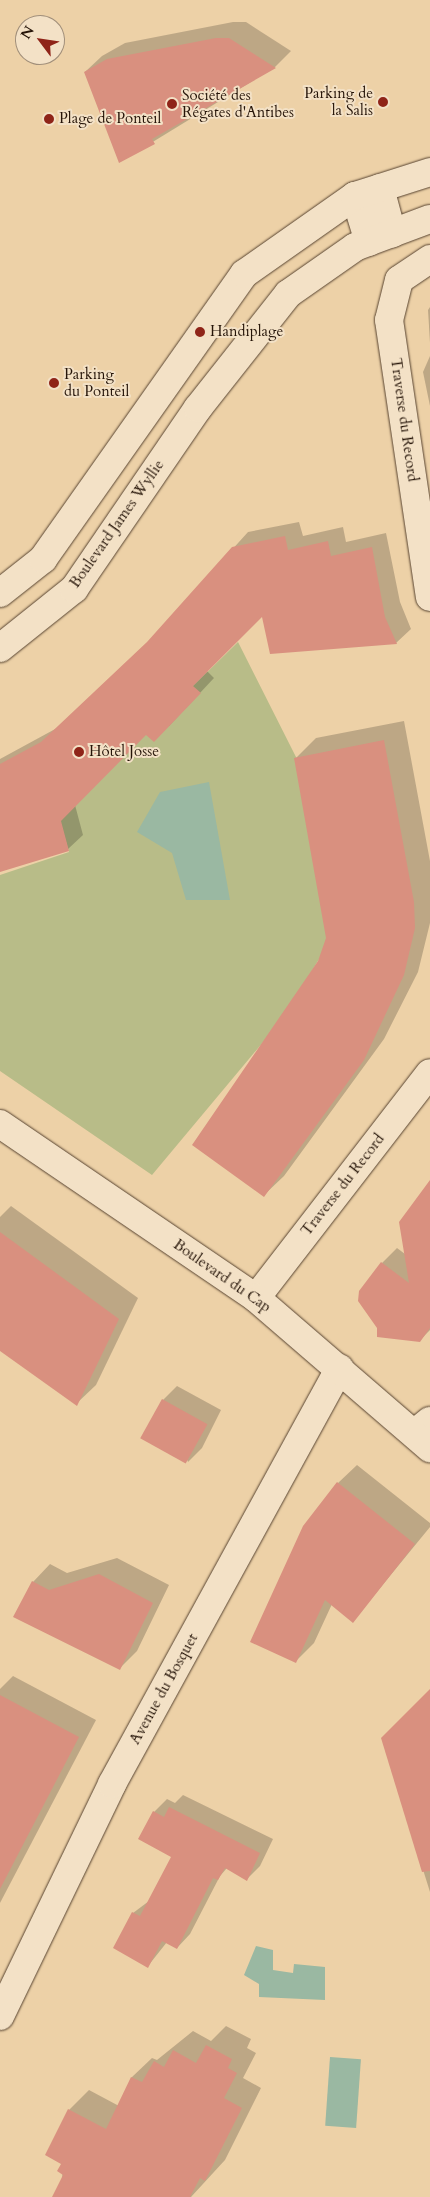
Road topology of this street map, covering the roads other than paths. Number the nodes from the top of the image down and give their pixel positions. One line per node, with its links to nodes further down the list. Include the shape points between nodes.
1 (430, 172): 2 (street)
2 (368, 192): 4 (street); 6 (street, via 244,274)
3 (430, 219): 4 (street, Boulevard James Wyllie)
4 (381, 238): 7 (street, Boulevard James Wyllie, via 288,294)
5 (430, 259): 9 (street, Traverse du Record, via 399,280 389,320)
6 (172, 370): 7 (street); 8 (street, via 43,558)
7 (198, 408): 10 (street, Boulevard James Wyllie, via 74,589)
8 (0, 593)
9 (430, 597)
10 (2, 640)
11 (430, 1073): 13 (street, Traverse du Record)
12 (3, 1131): 13 (street, Boulevard du Cap)
13 (256, 1298): 14 (street, Boulevard du Cap)
14 (340, 1368): 15 (street, Boulevard du Cap); 16 (street, Avenue du Bosquet, via 112,1784)
15 (425, 1434)
16 (0, 2016)

